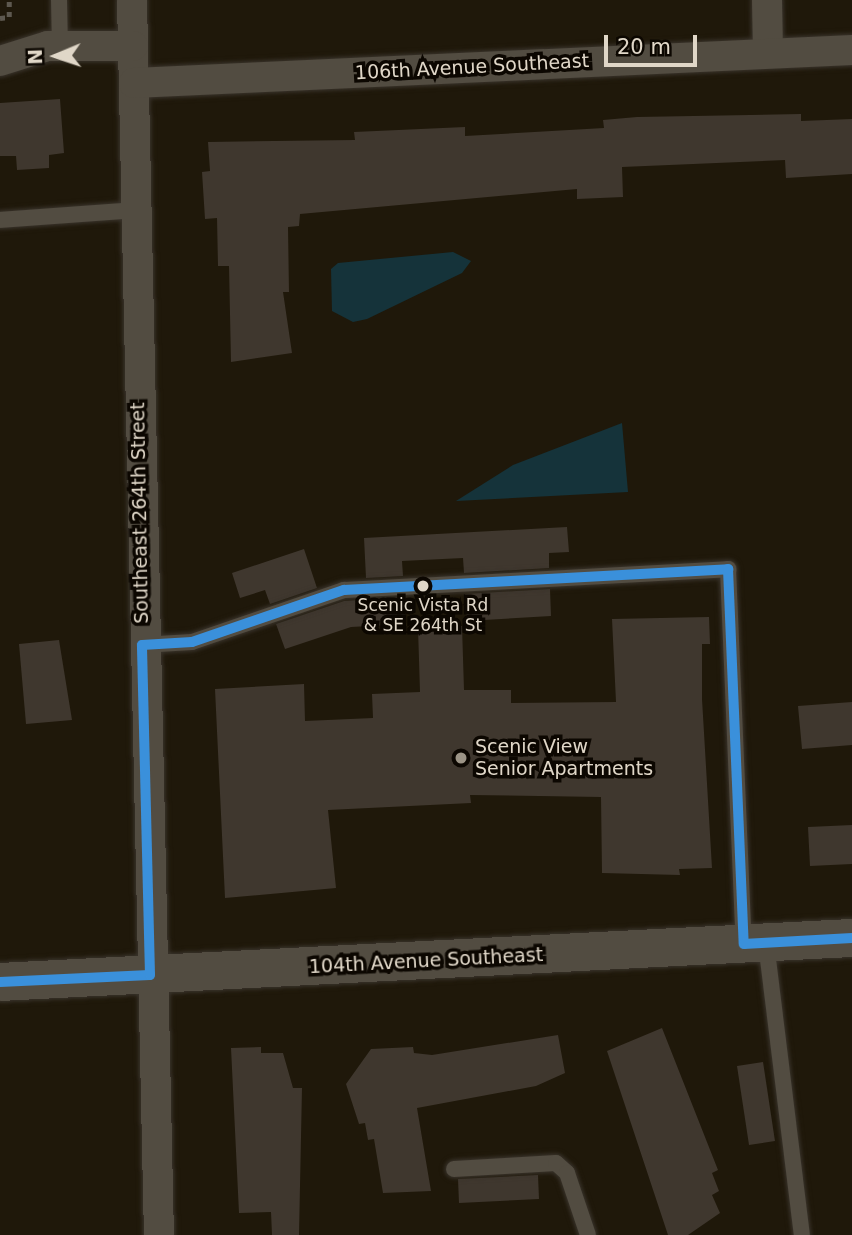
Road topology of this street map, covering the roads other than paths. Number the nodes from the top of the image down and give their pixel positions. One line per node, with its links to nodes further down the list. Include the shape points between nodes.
1 (59, 0): 4 (lane)
2 (132, 0): 5 (street, Southeast 264th Street)
3 (767, 0): 7 (street)
4 (60, 46): 5 (street); 8 (street)
5 (133, 46): 9 (street, Southeast 264th Street)
6 (852, 50): 7 (street, 106th Avenue Southeast)
7 (768, 53): 9 (street, 106th Avenue Southeast)
8 (0, 61)
9 (134, 83): 10 (street, Southeast 264th Street)
10 (136, 210): 11 (lane); 12 (street, Southeast 264th Street)
11 (0, 220)
12 (142, 645): 14 (lane, via 192,642 344,590 729,569); 15 (street, Southeast 264th Street)
13 (852, 938): 14 (street, 104th Avenue Southeast)
14 (755, 943): 15 (street, 104th Avenue Southeast); 20 (lane)
15 (150, 975): 16 (street, 104th Avenue Southeast); 18 (street, Southeast 264th Street)
16 (0, 982)
17 (454, 1169): 19 (lane, via 556,1163 567,1173)
18 (159, 1235)
19 (588, 1235)
20 (802, 1235)

